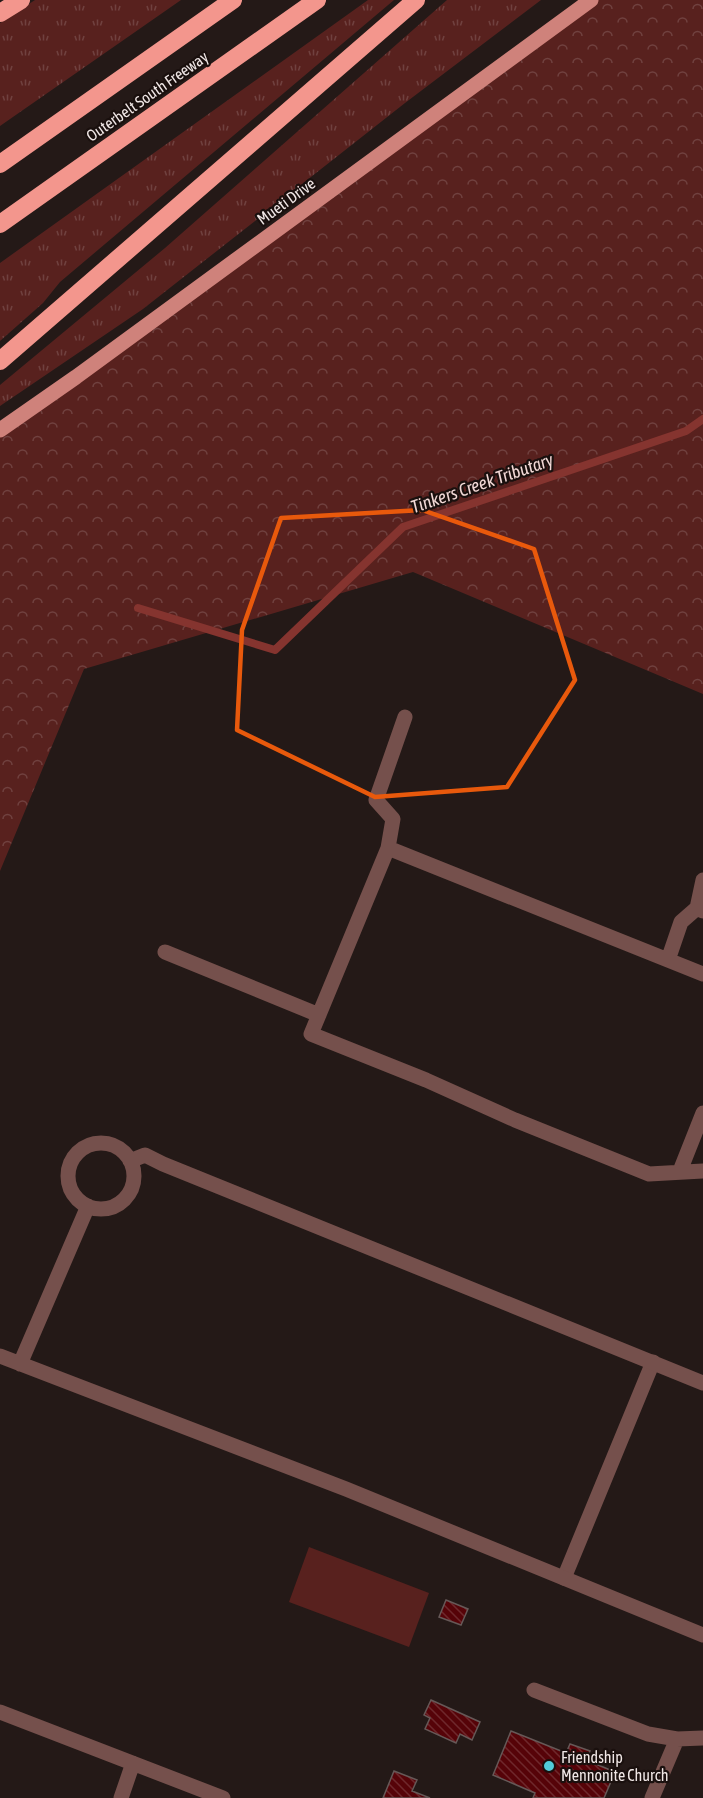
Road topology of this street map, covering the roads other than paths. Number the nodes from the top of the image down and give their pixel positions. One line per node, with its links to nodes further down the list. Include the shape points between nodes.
1 (21, 0): 6 (highway)
2 (233, 0): 7 (highway, Outerbelt South Freeway)
3 (317, 0): 8 (highway, Outerbelt South Freeway)
4 (416, 0): 9 (highway)
5 (591, 0): 10 (main road, Mueti Drive)
6 (0, 13)
7 (0, 164)
8 (0, 224)
9 (0, 361)
10 (0, 430)
11 (405, 717): 12 (street, via 375,800 393,819)
12 (388, 848): 16 (street); 18 (street)
13 (703, 880): 14 (street)
14 (700, 910): 16 (street, via 681,922)
15 (165, 952): 18 (street)
16 (668, 960): 17 (street)
17 (703, 974)
18 (319, 1015): 21 (street, via 311,1034 649,1174)
19 (703, 1113): 21 (street)
20 (130, 1161): 23 (street, via 134,1174 124,1200 103,1209); 23 (street, via 116,1146 98,1143 86,1146 72,1159 68,1175 71,1190); 25 (street, via 145,1155)
21 (680, 1171): 22 (street)
22 (703, 1171)
23 (88, 1206): 26 (street)
24 (0, 1356): 26 (street)
25 (653, 1362): 27 (street); 28 (street)
26 (20, 1364): 28 (street, via 346,1489)
27 (703, 1383)
28 (564, 1578): 29 (street)
29 (703, 1635)
30 (534, 1690): 33 (street, via 648,1734)
31 (0, 1712): 34 (street)
32 (703, 1737): 33 (street)
33 (677, 1739): 37 (street)
34 (134, 1763): 35 (street); 36 (street)
35 (121, 1798)
36 (223, 1798)
37 (652, 1798)

